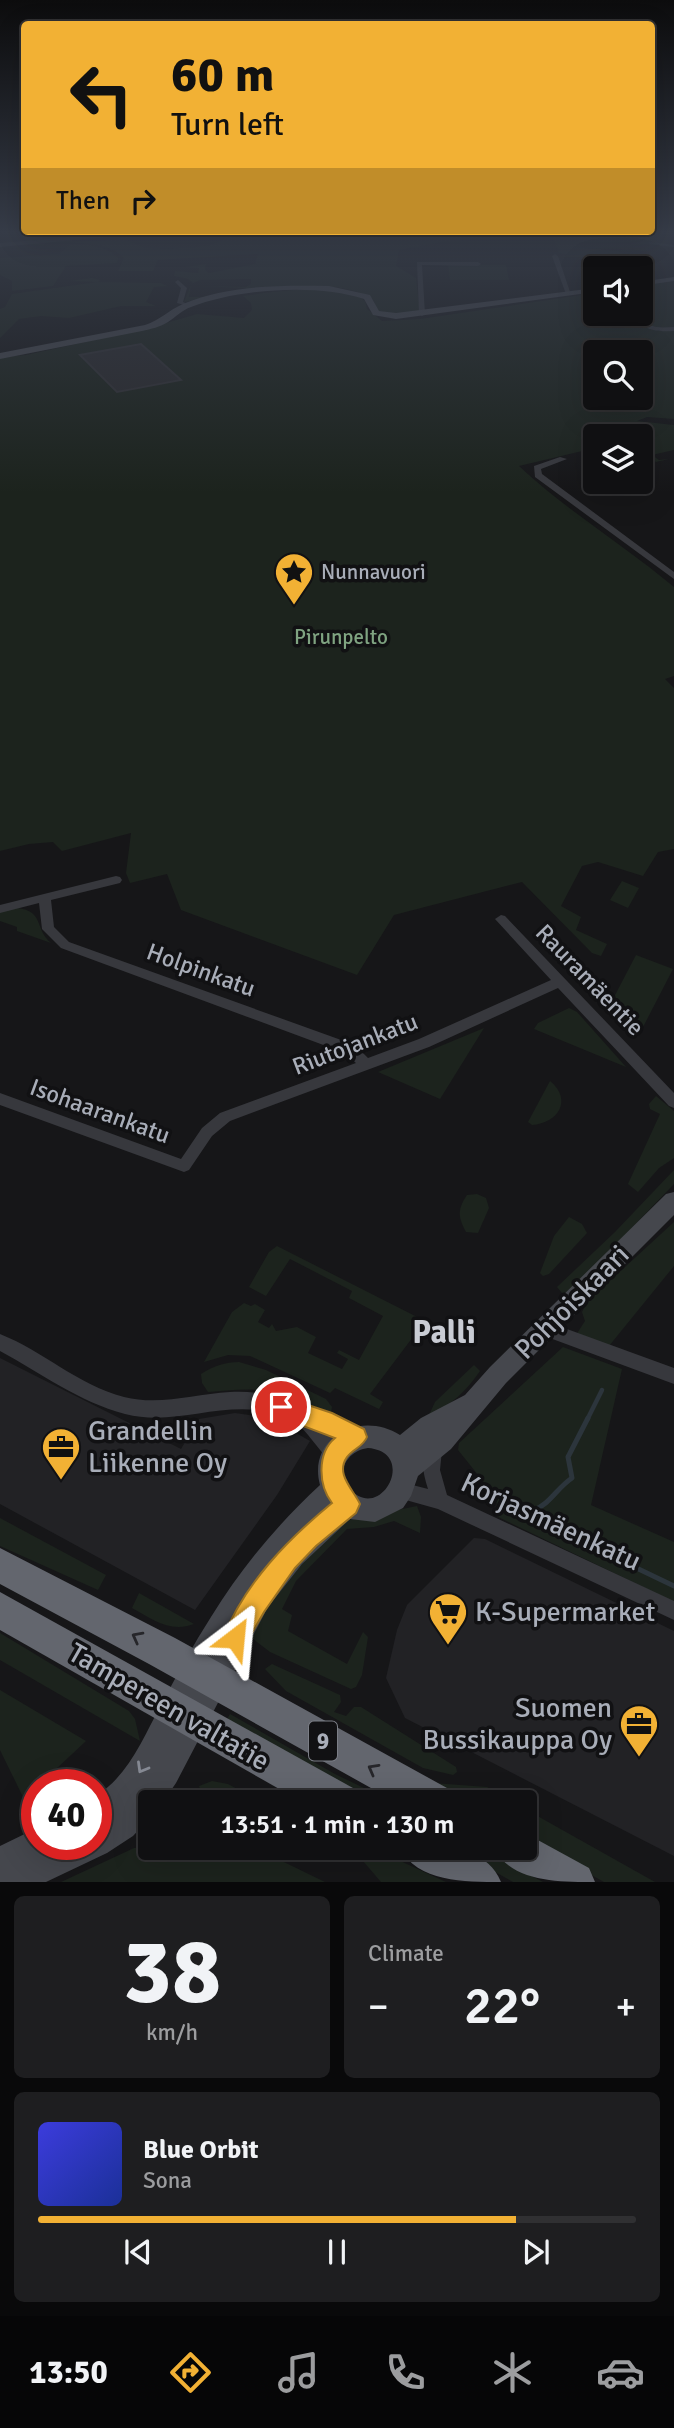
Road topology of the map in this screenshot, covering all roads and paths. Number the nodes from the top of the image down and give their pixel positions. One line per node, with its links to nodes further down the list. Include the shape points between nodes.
1 (166, 318): 4 (street, via 155,324)
2 (646, 326): 3 (street)
3 (674, 329)
4 (0, 356)
5 (563, 458): 6 (street, via 541,465 538,475)
6 (674, 576)
7 (116, 880): 8 (street)
8 (45, 898): 9 (street); 12 (street, Holpinkatu, via 48,929 58,941 350,1049)
9 (0, 909)
10 (501, 919): 11 (street, Rauramäentie, via 521,951)
11 (559, 982): 12 (street, Riutojankatu); 14 (street, Rauramäentie)
12 (367, 1065): 15 (street, Riutojankatu, via 225,1117)
13 (0, 1099): 15 (street, Isohaarankatu)
14 (674, 1102)
15 (184, 1166)
16 (673, 1202): 17 (street, Pohjoiskaari)
17 (545, 1329): 19 (street); 20 (street, Pohjoiskaari)
18 (0, 1342): 21 (street, via 121,1405 148,1410 249,1399)
19 (674, 1376)
20 (472, 1402): 23 (street, Pohjoiskaari); 25 (street, Pohjoiskaari, via 430,1427)
21 (300, 1414): 22 (street); 24 (street)
22 (356, 1437): 24 (street); 25 (street, via 379,1437)
23 (434, 1447): 25 (street, Pohjoiskaari); 27 (street, via 431,1470)
24 (335, 1455): 26 (street, via 331,1469)
25 (401, 1471): 26 (street, via 386,1506 377,1510 366,1511); 27 (street, Korjasmäenkatu)
26 (342, 1497): 31 (street, via 287,1559)
27 (440, 1501): 30 (street, Korjasmäenkatu)
28 (0, 1564): 31 (highway, Tampereen valtatie / 9, one-way to 28)
29 (0, 1610): 32 (highway, Tampereen valtatie / 9)
30 (674, 1611)
31 (205, 1675): 32 (street); 34 (highway, Tampereen valtatie / 9, one-way to 31)
32 (184, 1716): 33 (highway, Tampereen valtatie / 9); 35 (street, one-way to 35); 36 (street, via 162,1779 145,1802)
33 (317, 1790)
34 (411, 1790)
35 (112, 1805)
36 (112, 1832)
37 (21, 1852): 41 (street)
38 (58, 1860): 42 (street)
39 (442, 1860): 43 (highway)
40 (536, 1860): 44 (highway)
41 (0, 1863)
42 (13, 1882)
43 (481, 1882)
44 (575, 1882)

